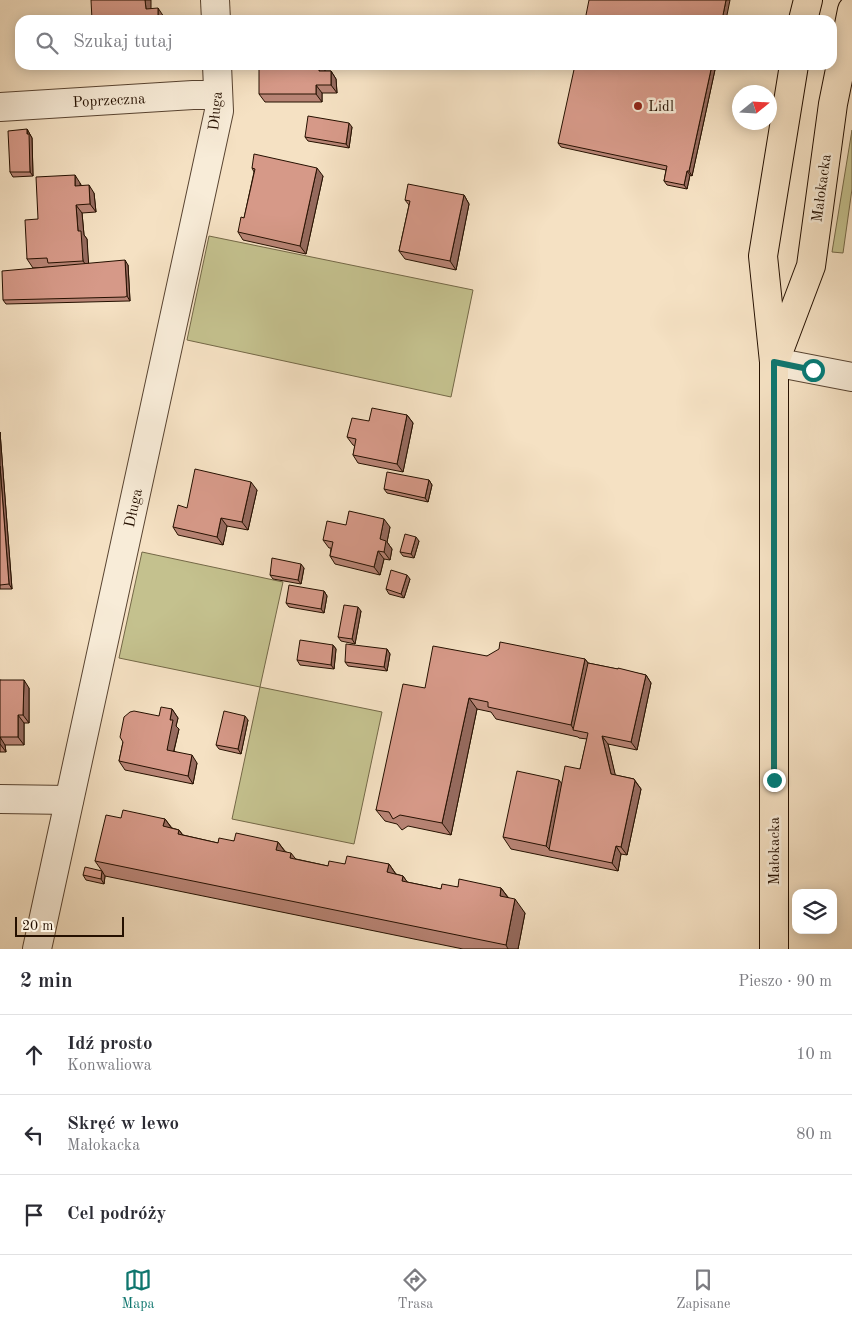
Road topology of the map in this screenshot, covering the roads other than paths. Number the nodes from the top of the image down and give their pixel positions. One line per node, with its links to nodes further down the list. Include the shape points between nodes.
1 (215, 0): 4 (street)
2 (808, 0): 5 (main road)
3 (852, 10): 10 (main road, Małokacka, via 833,104 810,266)
4 (216, 15)
5 (804, 15)
6 (217, 70): 8 (street, Długa)
7 (793, 70): 10 (main road, Małokacka, via 763,256)
8 (218, 96): 9 (street, Poprzeczna); 13 (street, Długa, via 214,131)
9 (0, 106)
10 (774, 362): 11 (street); 15 (main road, Małokacka)
11 (852, 377)
12 (0, 799): 13 (street)
13 (69, 800): 14 (street, Długa)
14 (37, 949)
15 (774, 949)

